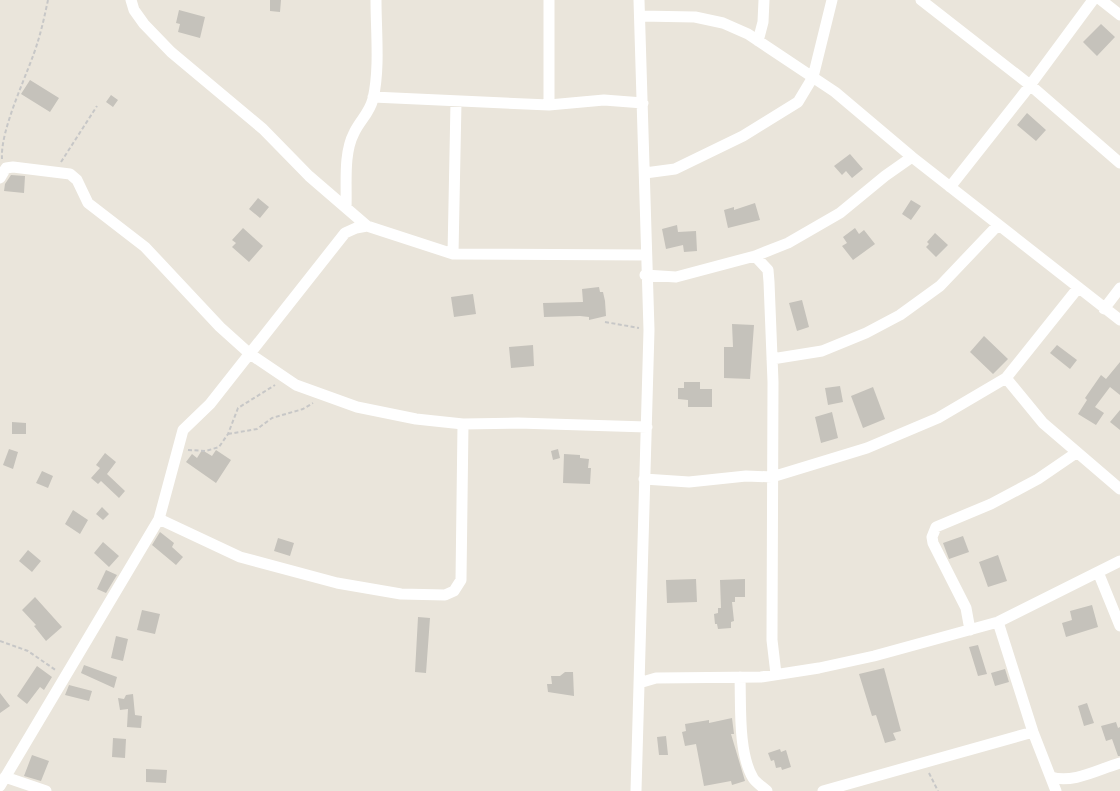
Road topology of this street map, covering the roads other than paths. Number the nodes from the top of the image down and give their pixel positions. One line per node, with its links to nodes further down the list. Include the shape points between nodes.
1 (131, 0): 24 (street, via 144,24 172,52 263,128 309,176)
2 (376, 0): 15 (street)
3 (549, 0): 18 (street)
4 (639, 0): 11 (street)
5 (764, 0): 12 (street)
6 (832, 0): 13 (street)
7 (921, 0): 14 (street)
8 (1093, 0): 14 (street)
9 (1101, 0): 10 (street)
10 (1120, 15)
11 (640, 16): 12 (street, via 695,16 724,23); 17 (street)
12 (758, 41): 13 (street)
13 (813, 77): 19 (street); 22 (street, via 798,102 743,136 675,168)
14 (1030, 85): 20 (street); 23 (street)
15 (373, 97): 16 (street); 24 (street, via 368,114 354,132 351,143)
16 (456, 102): 18 (street); 27 (street)
17 (643, 103): 18 (street, via 604,100); 22 (street)
18 (549, 105)
19 (912, 157): 23 (street); 29 (street, via 840,213 788,243)
20 (1120, 163)
21 (3, 173): 35 (street, via 13,166 66,172 74,177 88,203 145,247 220,327)
22 (645, 173): 28 (street)
23 (950, 187): 25 (street)
24 (346, 208): 26 (street)
25 (998, 225): 31 (street); 36 (street, via 940,286 900,315 822,351)
26 (367, 226): 27 (street); 35 (street, via 345,233)
27 (453, 254): 28 (street)
28 (646, 255): 30 (street)
29 (755, 256): 30 (street, via 676,277); 36 (street, via 768,270)
30 (646, 275): 39 (street, via 649,330)
31 (1078, 288): 33 (street); 37 (street)
32 (1120, 288): 33 (street)
33 (1104, 308): 34 (street)
34 (1120, 320)
35 (250, 354): 38 (street, via 287,380 323,397 416,419); 44 (street, via 210,404 183,430)
36 (772, 359): 41 (street)
37 (1006, 378): 40 (street, via 1043,423); 41 (street, via 938,418 867,448)
38 (463, 424): 39 (street); 44 (street, via 461,580 454,591 445,595 401,594 337,583 240,557)
39 (646, 427): 42 (street)
40 (1076, 454): 43 (street); 49 (street, via 991,504 936,527 933,543 966,608)
41 (772, 477): 42 (street, via 746,476 689,482); 50 (street, via 772,640)
42 (644, 479): 52 (street)
43 (1120, 490)
44 (159, 518): 56 (street)
45 (1120, 561): 46 (street)
46 (1098, 572): 47 (street); 48 (street)
47 (998, 622): 49 (street); 53 (street)
48 (1120, 626)
49 (970, 630): 50 (street, via 874,656)
50 (776, 674): 51 (street)
51 (740, 677): 52 (street, via 656,678); 59 (street, via 747,762 754,779)
52 (639, 684): 58 (street)
53 (1033, 732): 55 (street); 60 (street)
54 (1120, 763): 55 (street, via 1075,778 1060,780)
55 (1051, 777): 61 (street)
56 (3, 781): 57 (street)
57 (46, 791)
58 (636, 791)
59 (767, 791)
60 (823, 791)
61 (1056, 791)

